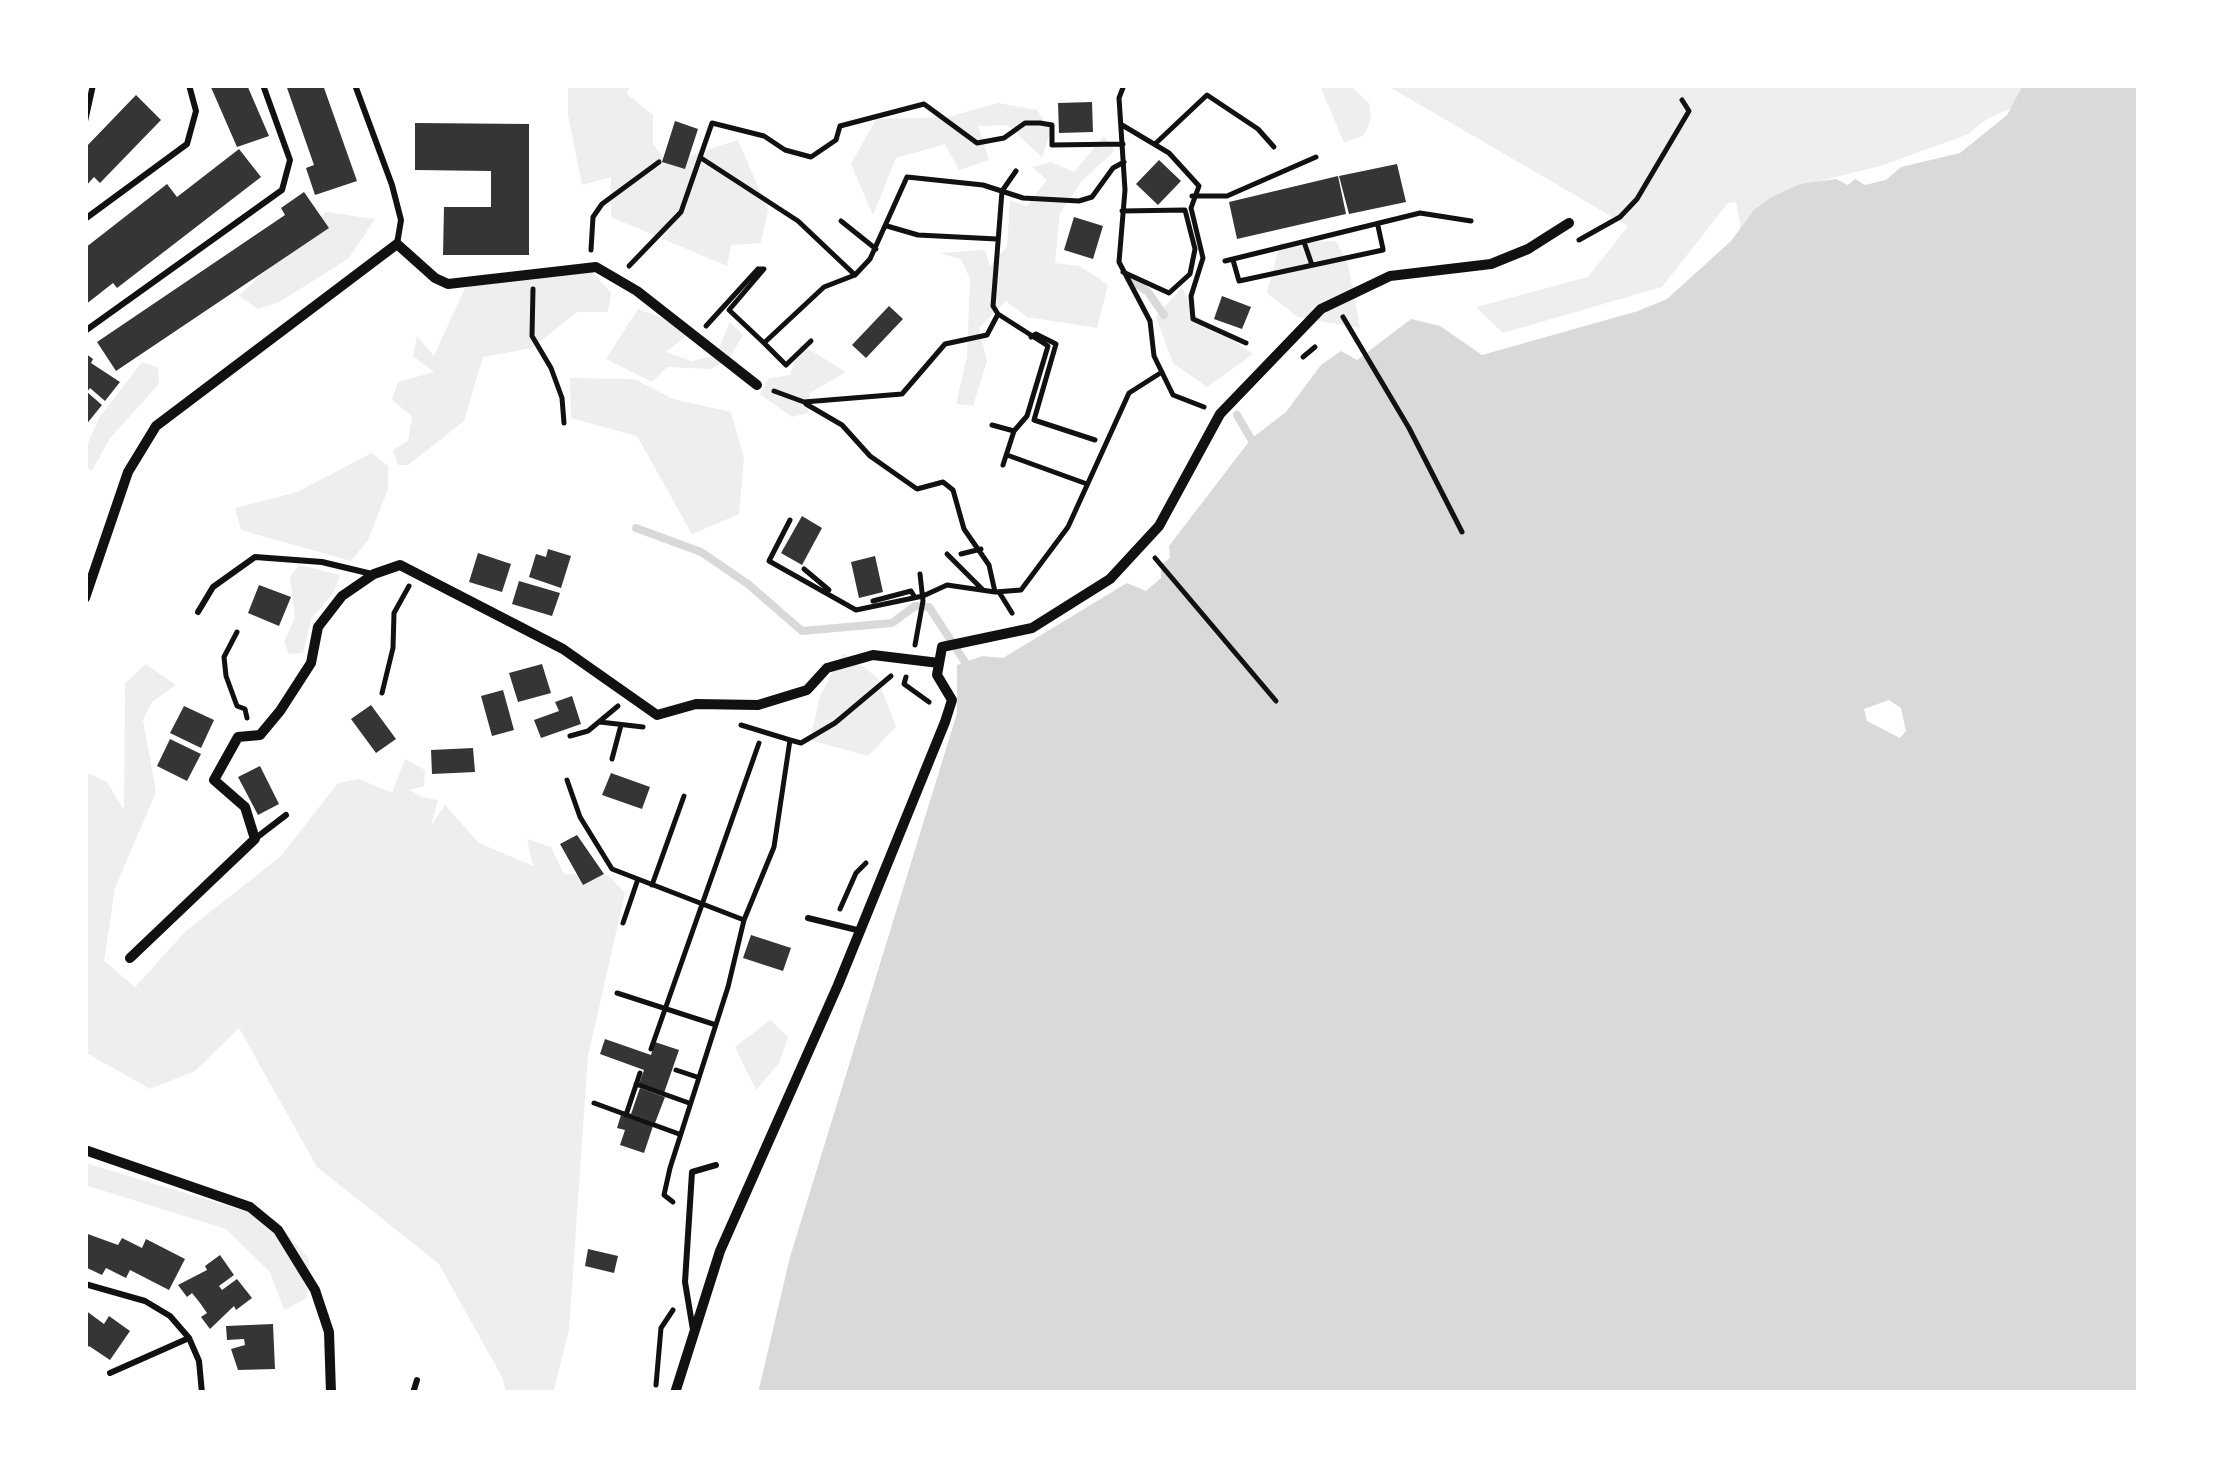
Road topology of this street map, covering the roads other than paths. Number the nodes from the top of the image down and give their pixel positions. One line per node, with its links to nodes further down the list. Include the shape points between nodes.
1 (93, 85): 5 (lane)
2 (189, 85): 6 (lane, via 196,111 187,144)
3 (262, 85): 9 (lane, via 290,160 282,190)
4 (355, 85): 8 (lane, via 392,185 401,220)
5 (85, 121)
6 (85, 219)
7 (1569, 224): 14 (street, via 1490,264 1390,276 1321,309 1220,414 1159,526 1110,580 1032,628 942,647)
8 (397, 244): 10 (street, via 448,284 596,268 618,277); 12 (street, via 156,426 128,472)
9 (85, 331)
10 (757, 385)
11 (374, 574): 13 (lane, via 255,557 213,587); 14 (street, via 400,565 563,650 658,715 696,704 758,705 807,690 827,668 873,655); 16 (street, via 342,596 318,627 311,663 270,723 260,734 238,737 214,780 245,808)
12 (85, 598)
13 (198, 612)
14 (939, 663): 18 (street, via 937,676 952,700)
15 (286, 815): 16 (lane)
16 (255, 839): 19 (street)
17 (808, 918): 18 (lane)
18 (857, 930): 23 (street, via 720,1250)
19 (130, 958)
20 (85, 1150): 28 (street, via 250,1207 278,1230 315,1290 330,1332)
21 (716, 1165): 23 (lane, via 692,1172 685,1282)
22 (85, 1284): 24 (lane, via 144,1301)
23 (693, 1332): 30 (street)
24 (189, 1338): 25 (lane); 27 (lane)
25 (110, 1373)
26 (417, 1380): 29 (lane)
27 (202, 1393)
28 (332, 1393)
29 (413, 1393)
30 (675, 1393)

